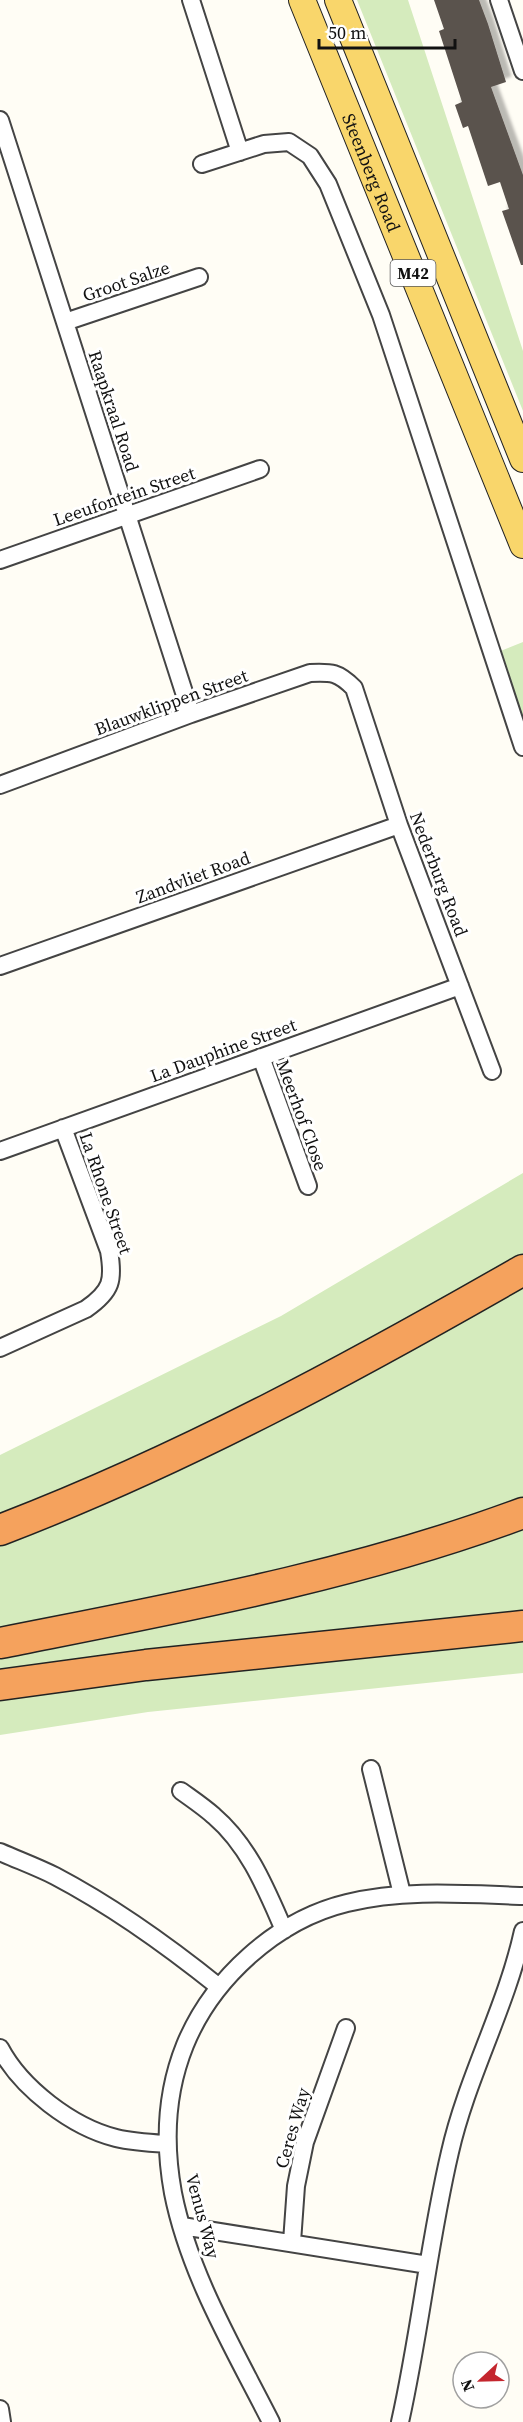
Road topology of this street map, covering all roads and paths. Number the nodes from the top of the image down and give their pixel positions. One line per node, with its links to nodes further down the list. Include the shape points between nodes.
1 (191, 0): 7 (street)
2 (302, 0): 14 (main road, Steenberg Road / M42)
3 (338, 0): 11 (main road, Steenberg Road / M42)
4 (499, 0): 5 (street)
5 (523, 71)
6 (0, 120): 10 (street, Raapkraal Road)
7 (240, 152): 8 (street); 18 (street, via 264,144 289,142 310,156 328,184 381,315)
8 (202, 165)
9 (199, 277): 10 (street, Groot Salze)
10 (65, 322): 13 (street, Raapkraal Road)
11 (523, 459)
12 (260, 469): 13 (street, Leeufontein Street)
13 (127, 516): 15 (street, Leeufontein Street); 17 (street, Raapkraal Road)
14 (523, 545)
15 (0, 560)
16 (354, 688): 17 (street, Blauwklippen Street, via 341,675 310,673); 20 (street, Nederburg Road)
17 (191, 714): 19 (street, Blauwklippen Street)
18 (523, 747)
19 (0, 786)
20 (399, 825): 21 (street, Zandvliet Road); 22 (street, Nederburg Road)
21 (2, 961)
22 (460, 986): 23 (street, La Dauphine Street); 24 (street, Nederburg Road)
23 (261, 1057): 25 (street, La Dauphine Street); 27 (street, Meerhof Close)
24 (492, 1071)
25 (63, 1128): 26 (street, La Dauphine Street); 29 (street, La Rhone Street, via 109,1251 110,1286 86,1309)
26 (0, 1151)
27 (308, 1186)
28 (523, 1270): 31 (highway, via 401,1340 183,1453)
29 (0, 1348)
30 (523, 1513): 33 (highway, via 341,1571)
31 (0, 1530)
32 (523, 1626): 34 (highway, via 146,1665)
33 (0, 1643)
34 (0, 1685)
35 (371, 1769): 38 (street)
36 (181, 1791): 40 (street, via 215,1816 237,1839)
37 (0, 1852): 42 (street, via 55,1876 111,1909)
38 (402, 1894): 39 (street, Venus Way); 40 (street, Venus Way, via 346,1903)
39 (523, 1896)
40 (284, 1930): 42 (street, Venus Way, via 251,1954)
41 (523, 1932): 48 (street, via 509,1983 458,2123)
42 (219, 1987): 45 (street, Venus Way, via 182,2053 168,2113)
43 (346, 2028): 47 (street, Ceres Way, via 305,2142 296,2187)
44 (0, 2048): 45 (street, via 24,2081 70,2119 116,2138)
45 (167, 2144): 46 (street, Venus Way)
46 (182, 2226): 47 (street); 51 (street, Venus Way, via 201,2280)
47 (292, 2242): 48 (street)
48 (428, 2265): 52 (street)
49 (0, 2409): 50 (street)
50 (2, 2422)
51 (271, 2422)
52 (400, 2422)

